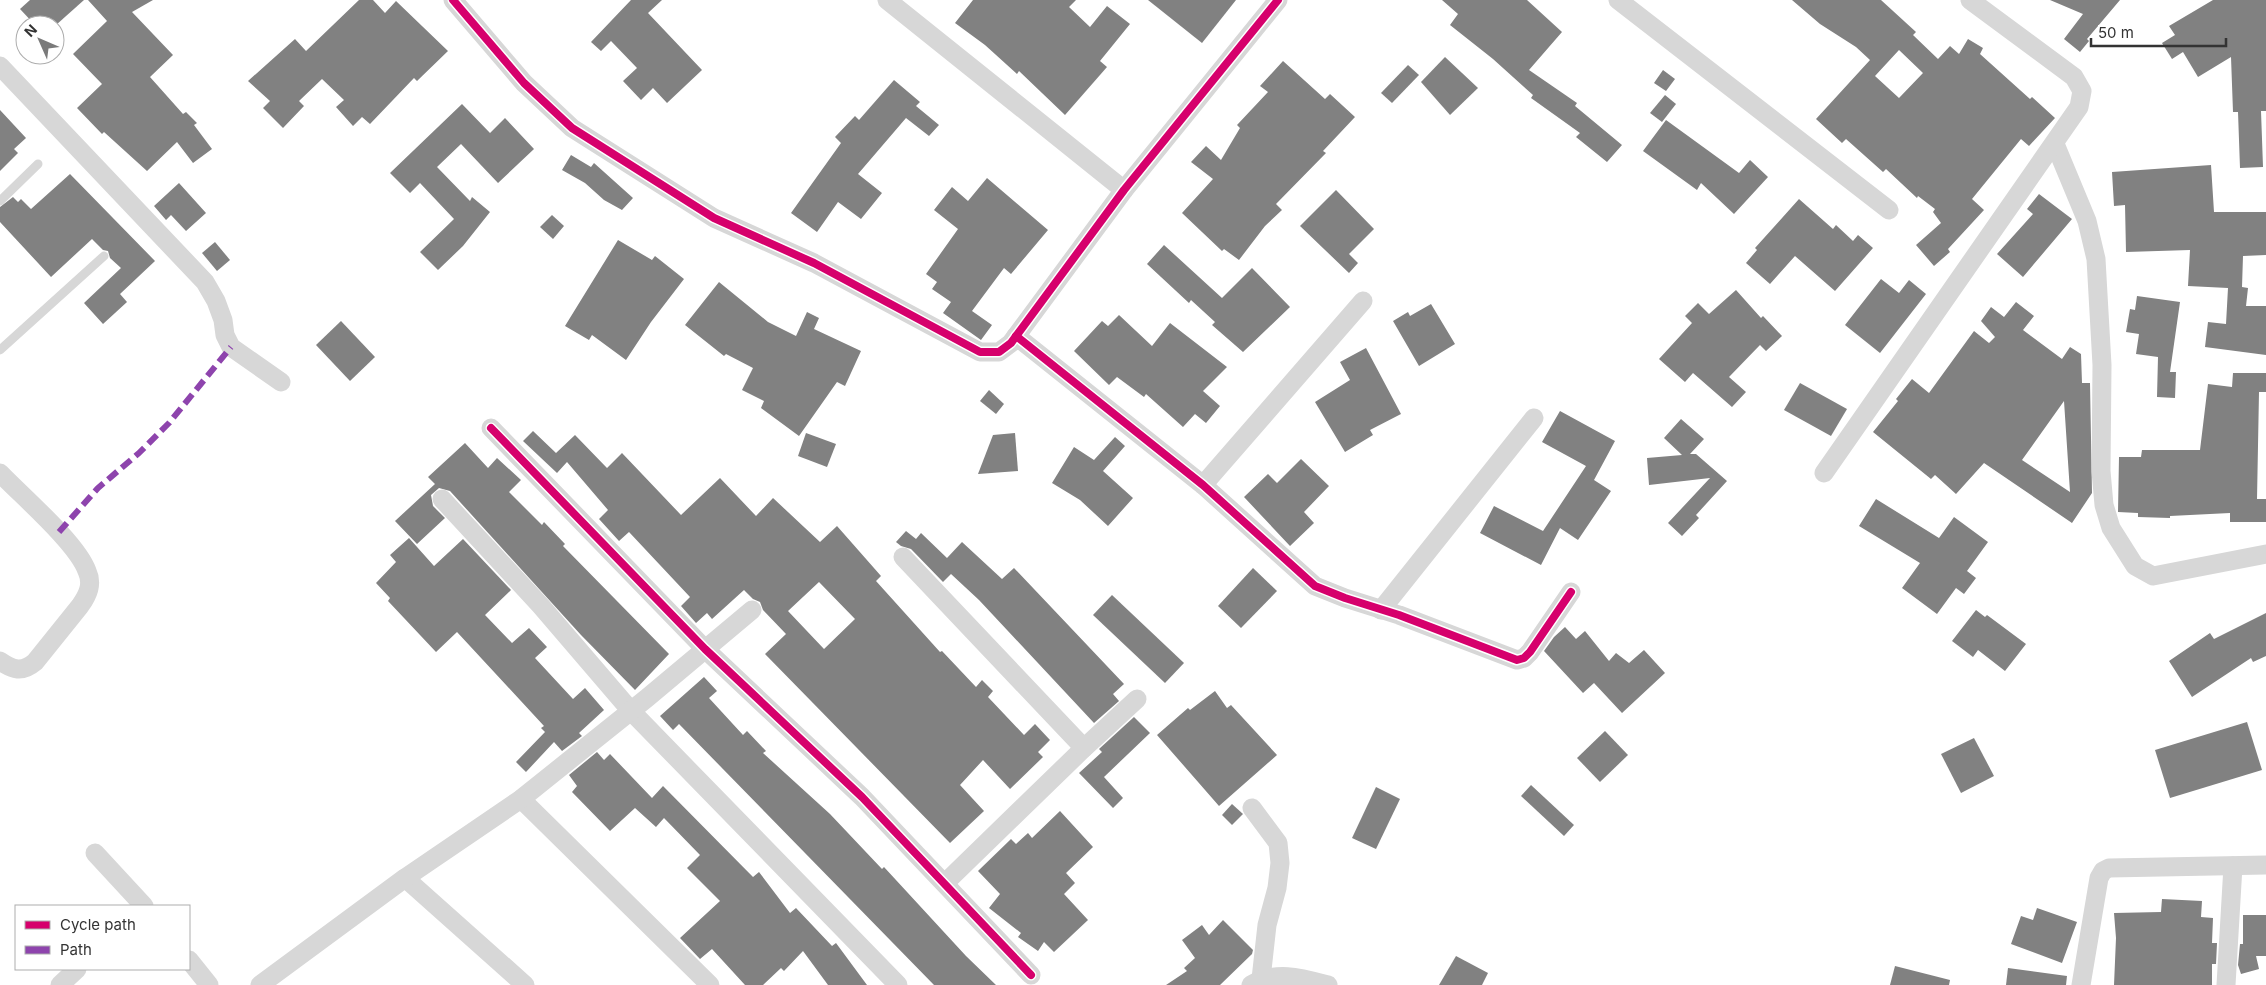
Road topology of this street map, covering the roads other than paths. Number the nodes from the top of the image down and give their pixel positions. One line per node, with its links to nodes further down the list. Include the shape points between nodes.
1 (453, 0): 14 (street, via 524,83 572,128 714,218 814,263 980,352 999,352)
2 (887, 0): 9 (street)
3 (1278, 0): 9 (street)
4 (1618, 0): 11 (street)
5 (1970, 0): 7 (street, via 2074,77 2082,92 2078,107)
6 (0, 66): 16 (street, via 205,282 216,301 231,347)
7 (2054, 144): 20 (street); 23 (street, via 2087,221 2096,259 2102,365 2101,471 2104,505 2111,528 2135,566 2152,576)
8 (38, 164): 10 (lane)
9 (1124, 190): 14 (street)
10 (0, 201)
11 (1889, 210)
12 (104, 256): 15 (lane)
13 (1363, 301): 21 (street)
14 (1016, 336): 21 (street)
15 (0, 350)
16 (281, 382)
17 (1534, 418): 27 (street)
18 (491, 428): 28 (street)
19 (0, 473): 29 (street, via 59,532 88,571 90,584 80,606 35,662 26,669 17,670)
20 (1824, 473)
21 (1203, 485): 27 (street, via 1315,586)
22 (442, 499): 31 (street)
23 (2266, 554)
24 (902, 557): 32 (street)
25 (1572, 592): 27 (street, via 1530,652 1517,660)
26 (752, 610): 28 (street)
27 (1381, 610)
28 (705, 649): 31 (street); 39 (street, via 862,797)
29 (0, 661)
30 (1137, 699): 32 (street)
31 (632, 711): 33 (street); 50 (street)
32 (1084, 748): 39 (street)
33 (521, 799): 38 (street); 49 (street)
34 (1252, 808): 44 (street, via 1278,843 1280,863 1278,888)
35 (95, 853): 40 (street)
36 (2266, 865): 37 (street)
37 (2233, 866): 52 (street, via 2109,868 2103,871 2099,878); 53 (street)
38 (405, 878): 47 (street); 48 (street)
39 (945, 883): 43 (street)
40 (143, 905)
41 (190, 961): 46 (street)
42 (76, 970): 45 (street)
43 (1031, 975)
44 (1256, 982): 51 (street, via 1290,975)
45 (60, 985)
46 (209, 985)
47 (260, 985)
48 (525, 985)
49 (710, 985)
50 (898, 985)
51 (1328, 985)
52 (2081, 985)
53 (2226, 985)

